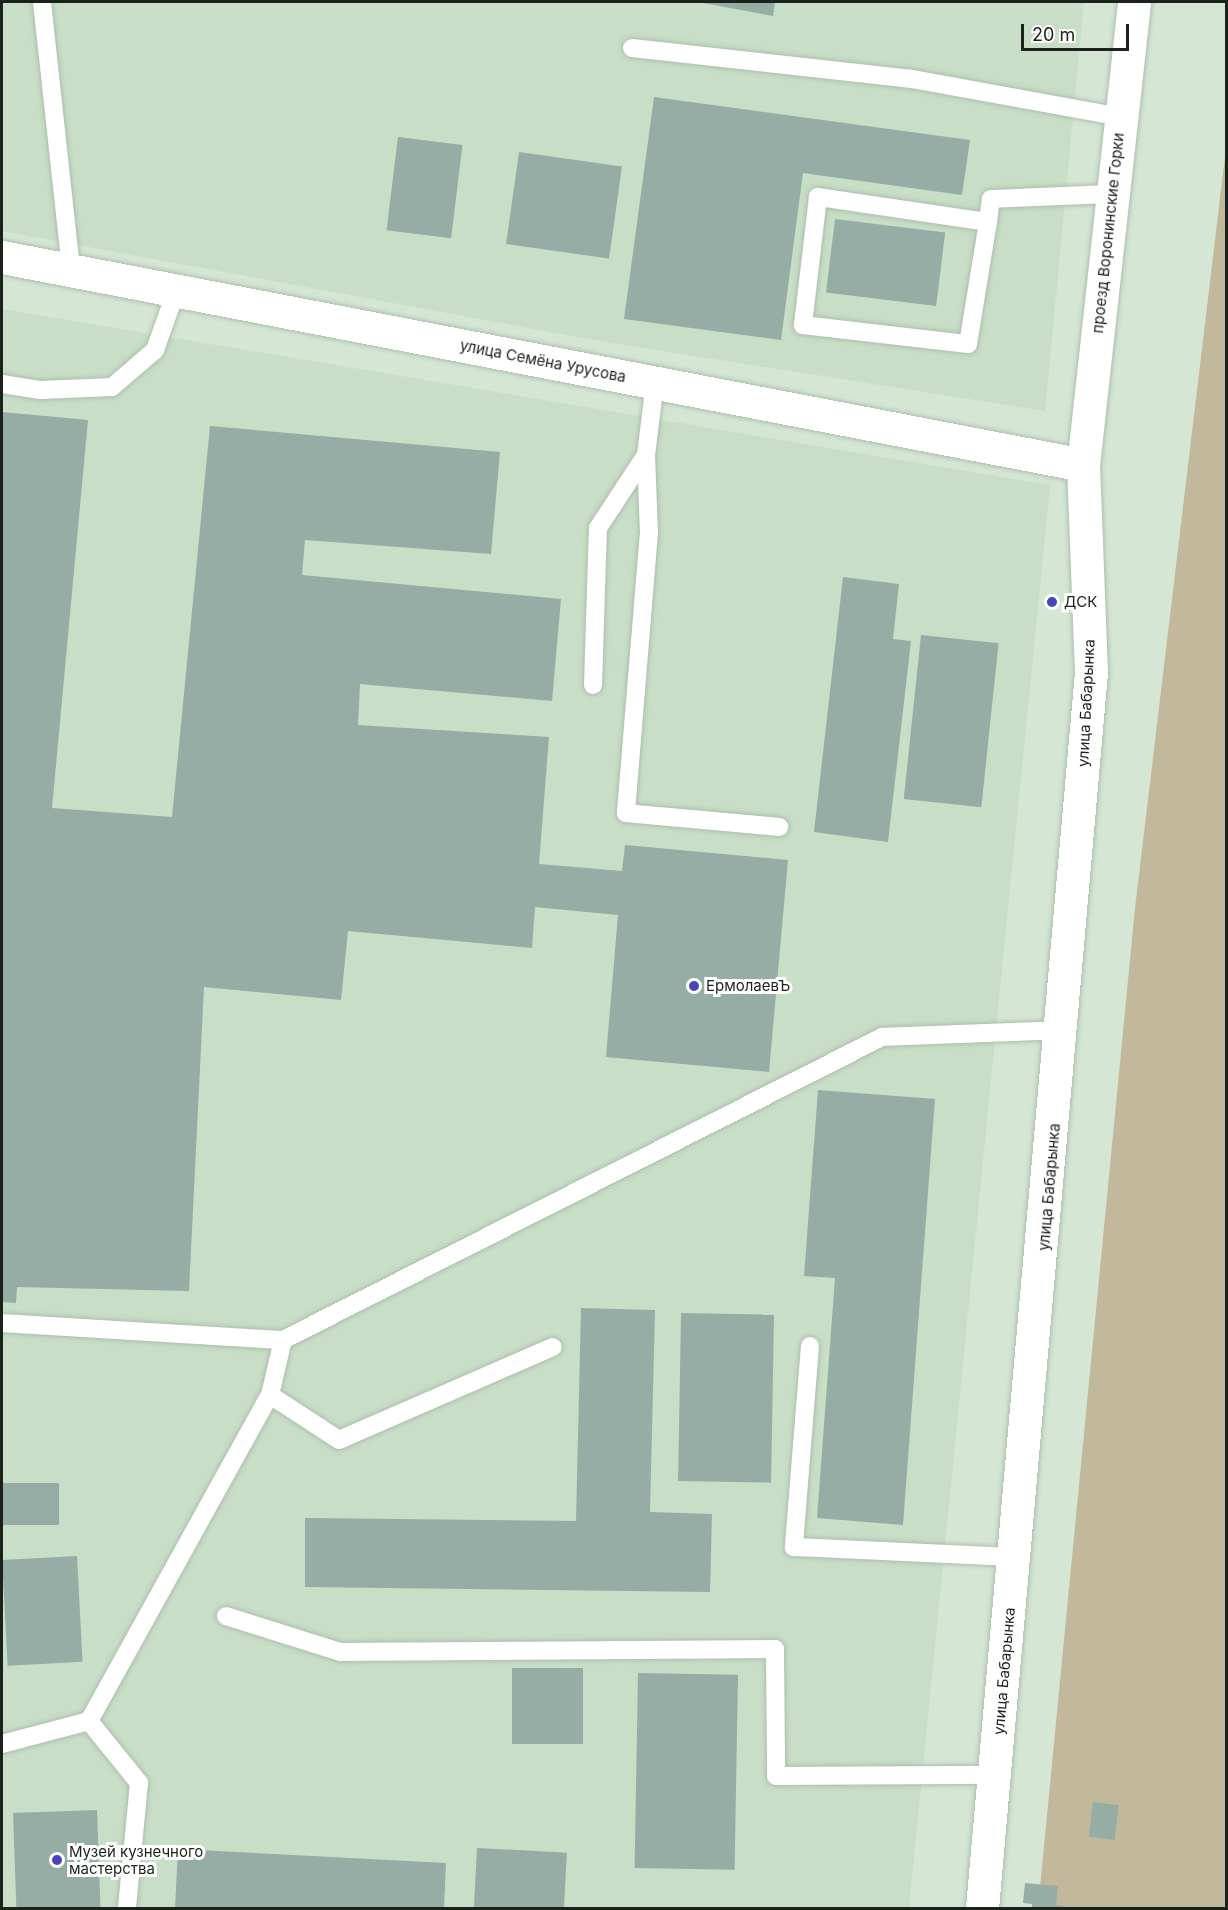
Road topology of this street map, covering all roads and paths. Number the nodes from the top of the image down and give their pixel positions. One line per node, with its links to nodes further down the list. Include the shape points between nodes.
1 (42, 2): 8 (lane)
2 (1134, 2): 4 (street, проезд Воронинские Горки)
3 (632, 48): 4 (lane, via 912,79)
4 (1121, 117): 5 (street, проезд Воронинские Горки)
5 (1112, 194): 6 (lane, via 991,199); 13 (street, проезд Воронинские Горки)
6 (988, 222): 6 (lane, via 968,344 803,325 818,197)
7 (2, 257): 8 (street, улица Семёна Урусова)
8 (71, 271): 9 (street, улица Семёна Урусова)
9 (176, 291): 10 (street, улица Семёна Урусова); 11 (lane, via 155,350 112,387 41,390)
10 (655, 382): 12 (lane); 13 (street, улица Семёна Урусова)
11 (2, 384)
12 (646, 455): 14 (lane, via 598,528); 15 (lane, via 649,532 626,813)
13 (1083, 465): 16 (street, улица Бабарынка, via 1090,673)
14 (593, 685)
15 (779, 827)
16 (1063, 1030): 18 (lane, via 882,1037); 22 (street, улица Бабарынка)
17 (2, 1323): 18 (lane)
18 (283, 1340): 21 (lane)
19 (810, 1346): 22 (lane, via 794,1547)
20 (553, 1347): 21 (lane, via 339,1440)
21 (270, 1395): 24 (lane)
22 (1015, 1557): 26 (street, улица Бабарынка)
23 (226, 1616): 26 (lane, via 340,1652 775,1649 776,1776)
24 (89, 1721): 25 (lane); 27 (lane, via 139,1783)
25 (2, 1744)
26 (995, 1775): 28 (street, улица Бабарынка)
27 (127, 1908)
28 (982, 1908)

